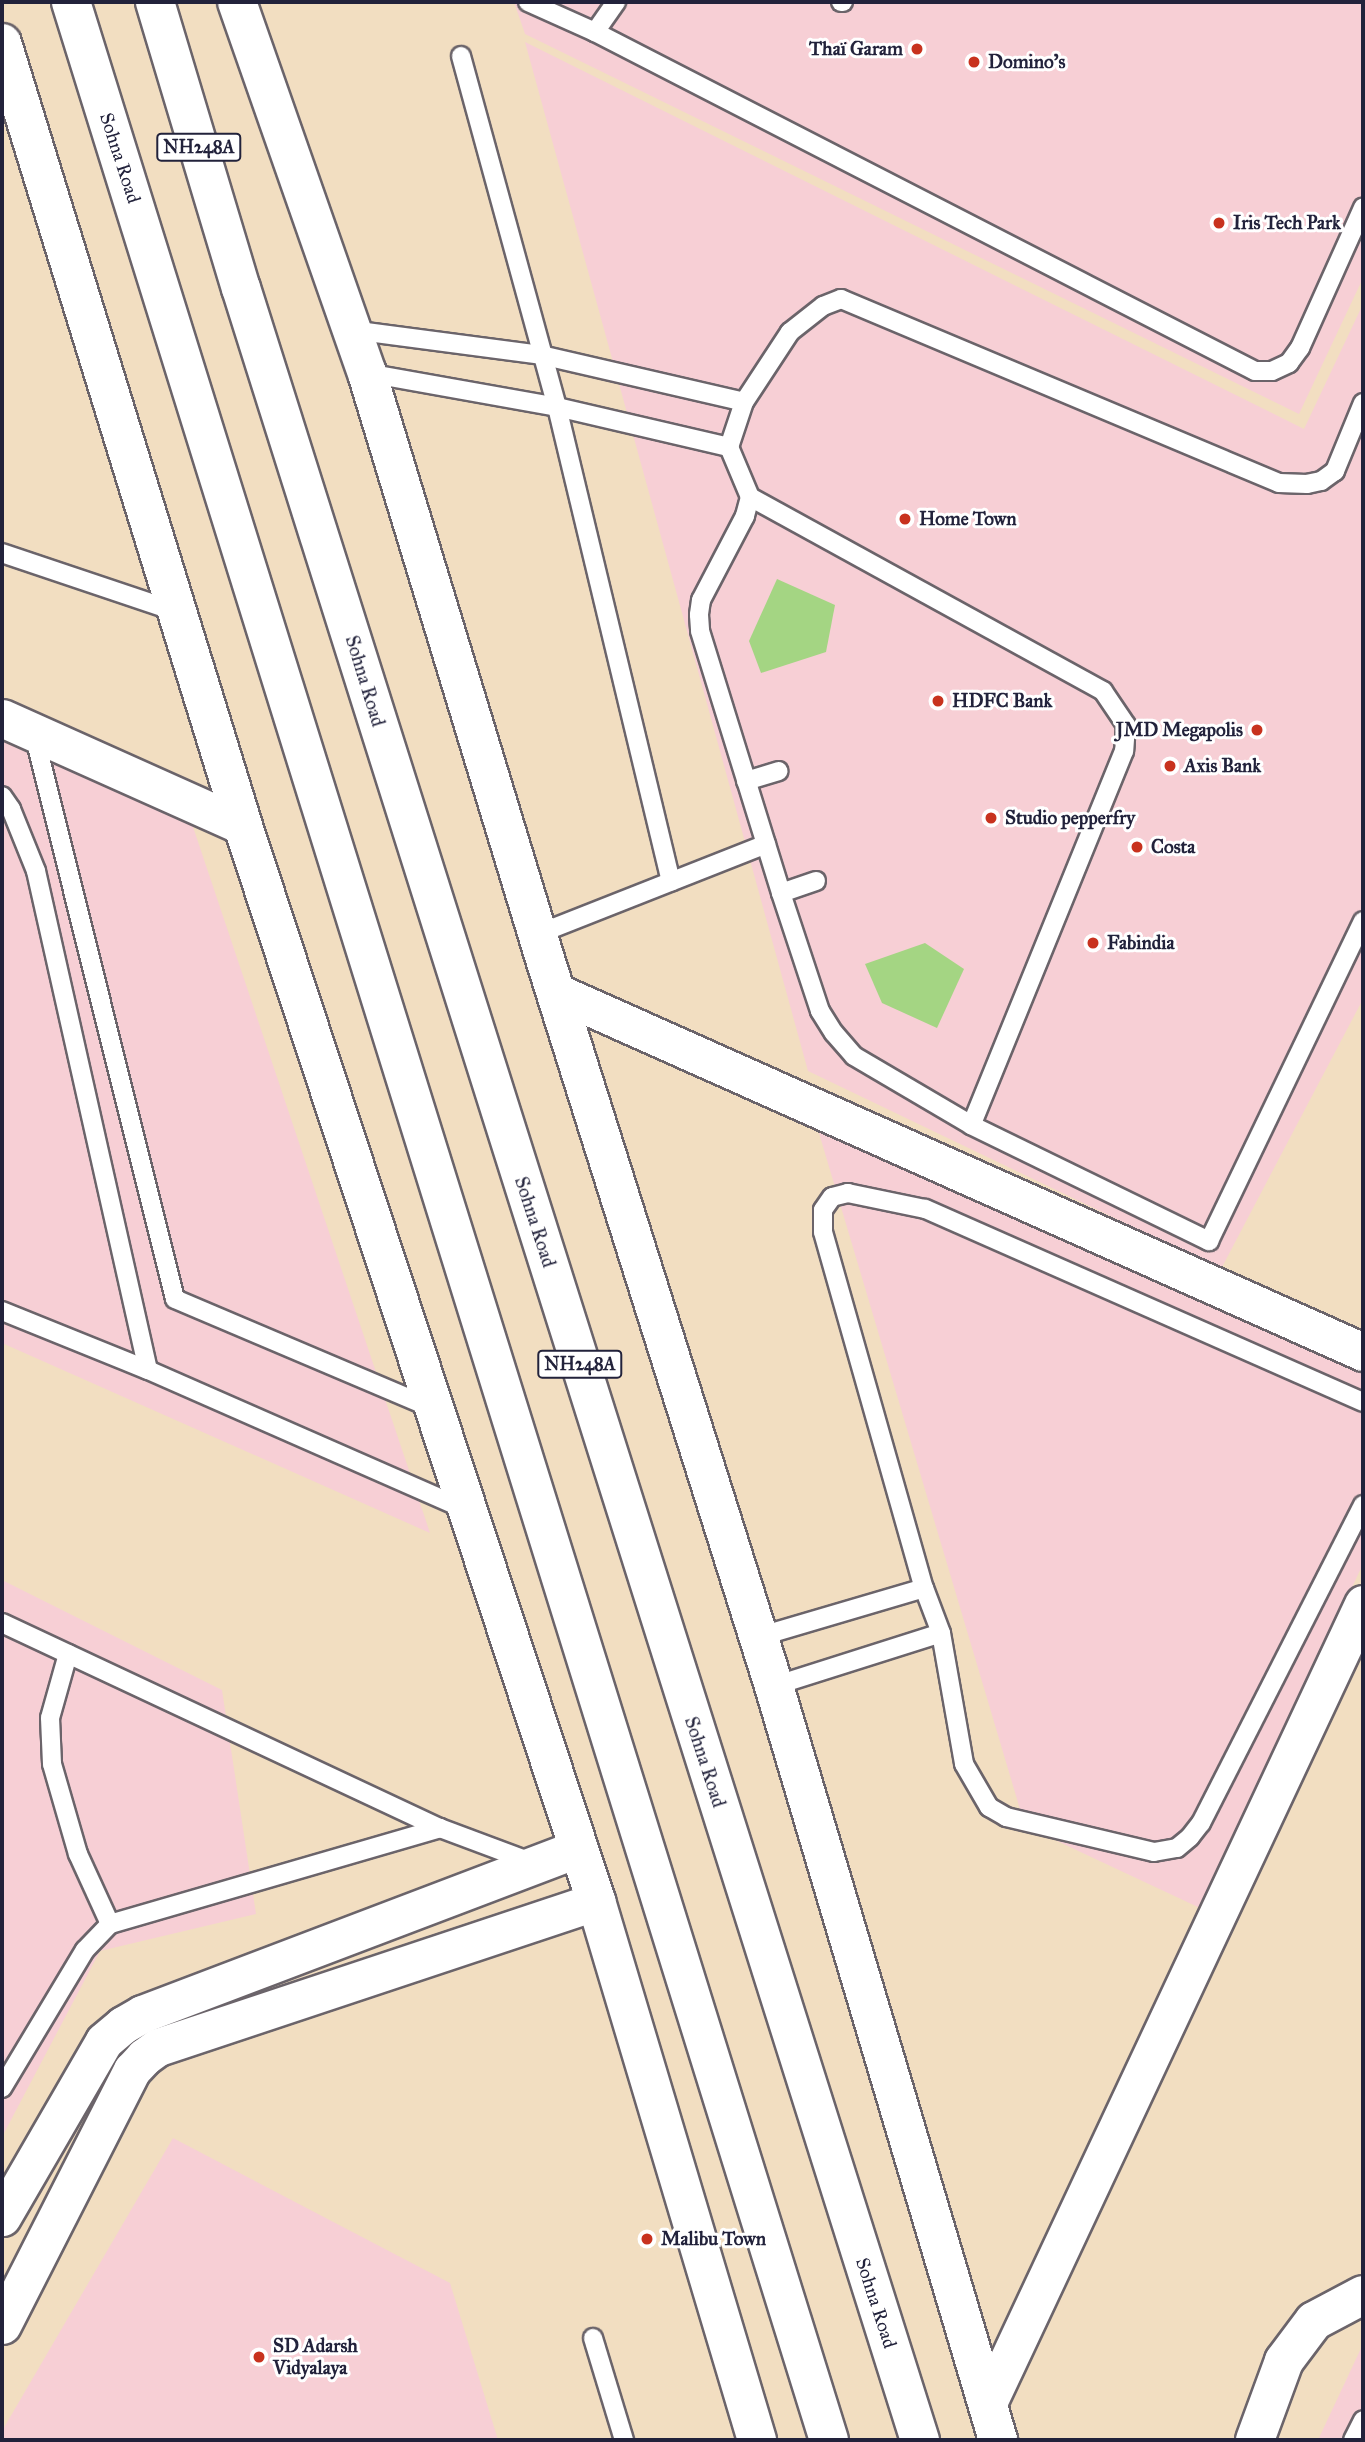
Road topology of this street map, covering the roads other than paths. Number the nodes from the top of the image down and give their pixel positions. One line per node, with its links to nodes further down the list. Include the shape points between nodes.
1 (237, 2): 10 (main road)
2 (528, 2): 6 (lane)
3 (616, 2): 6 (lane)
4 (156, 4): 66 (main road, Sohna Road / NH248A, via 241,288)
5 (75, 16): 65 (main road, Sohna Road)
6 (594, 32): 9 (lane, via 1255,371 1272,371 1289,363 1300,348)
7 (2, 43): 19 (main road)
8 (461, 56): 11 (lane)
9 (1363, 208)
10 (352, 330): 11 (lane); 12 (main road)
11 (541, 355): 13 (lane); 15 (lane)
12 (367, 373): 15 (lane); 30 (main road)
13 (744, 402): 14 (lane, via 790,332 822,306 841,299 1279,483 1307,484 1335,471); 16 (lane)
14 (1363, 403)
15 (557, 407): 16 (lane); 27 (lane)
16 (729, 447): 17 (lane)
17 (750, 497): 22 (lane, via 745,516 701,600 699,615); 32 (lane, via 1103,691 1126,724 1124,751)
18 (2, 553): 19 (lane)
19 (177, 612): 24 (main road)
20 (17, 725): 24 (street); 37 (lane, via 175,1299)
21 (778, 771): 22 (lane)
22 (746, 781): 25 (lane)
23 (2, 796): 35 (lane, via 36,871)
24 (243, 826): 37 (main road)
25 (766, 844): 27 (lane); 28 (lane)
26 (816, 881): 28 (lane)
27 (671, 882): 30 (lane)
28 (781, 892): 32 (lane, via 820,1011 834,1033 854,1056)
29 (1363, 921): 32 (lane, via 1209,1241)
30 (538, 934): 31 (main road)
31 (556, 992): 34 (street); 44 (main road)
32 (971, 1125)
33 (2, 1311): 35 (lane)
34 (1363, 1352)
35 (148, 1370): 39 (lane)
36 (1363, 1402): 40 (lane, via 925,1209 848,1193 832,1197 823,1210 822,1232)
37 (435, 1410): 39 (main road)
38 (1363, 1505): 43 (lane, via 1202,1823 1177,1848 1154,1852 1006,1817 989,1807 964,1764)
39 (468, 1510): 48 (main road)
40 (924, 1588): 43 (lane); 44 (lane)
41 (1363, 1604): 62 (street)
42 (2, 1623): 45 (lane)
43 (941, 1633): 46 (lane)
44 (758, 1637): 46 (main road)
45 (68, 1654): 47 (lane); 52 (lane, via 50,1718 52,1764 78,1854)
46 (774, 1686): 62 (main road)
47 (440, 1828): 49 (lane); 52 (lane)
48 (578, 1848): 49 (street); 50 (main road)
49 (538, 1865): 51 (street)
50 (596, 1901): 53 (street); 64 (main road)
51 (401, 1915): 53 (street); 55 (street, via 122,2025 104,2041)
52 (110, 1924): 54 (lane, via 85,1950)
53 (418, 1962): 56 (street, via 158,2047 132,2070)
54 (2, 2088)
55 (27, 2168): 56 (street); 57 (street)
56 (69, 2190): 59 (street)
57 (2, 2217)
58 (1363, 2298): 67 (main road, via 1314,2321 1284,2361)
59 (2, 2325)
60 (593, 2338): 63 (lane)
61 (1363, 2420): 68 (lane)
62 (993, 2423)
63 (624, 2440)
64 (757, 2440)
65 (830, 2440)
66 (919, 2440)
67 (1255, 2440)
68 (1353, 2440)

